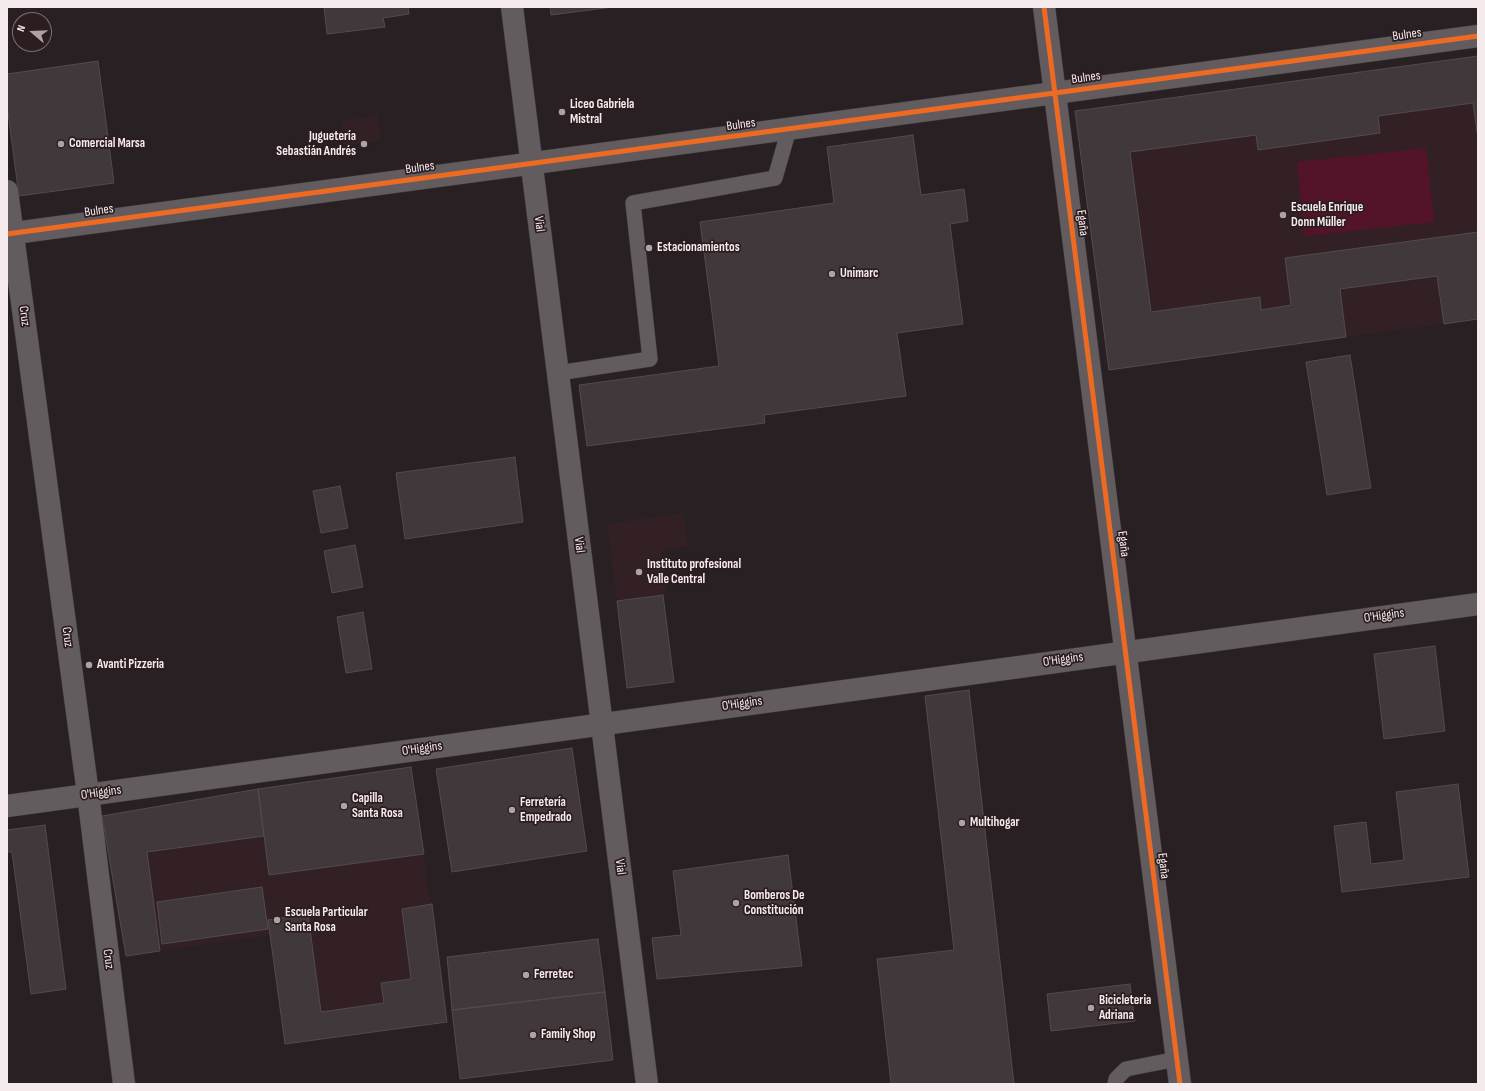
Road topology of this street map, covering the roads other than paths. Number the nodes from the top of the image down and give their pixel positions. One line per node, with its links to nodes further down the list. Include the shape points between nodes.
1 (512, 7): 6 (street, Vial)
2 (1044, 7): 4 (street, Egaña)
3 (1478, 36): 4 (street, Bulnes)
4 (1055, 93): 5 (street, Bulnes); 11 (street, Egaña)
5 (789, 129): 6 (street, Bulnes); 9 (lane, via 775,178 633,203 650,359)
6 (532, 164): 8 (street, Bulnes); 9 (street, Vial)
7 (7, 191): 8 (street, Cruz)
8 (10, 234): 13 (street, Cruz)
9 (558, 373): 12 (street, Vial)
10 (1478, 604): 11 (street, O'Higgins)
11 (1126, 652): 12 (street, O'Higgins); 15 (street, Egaña)
12 (602, 724): 13 (street, O'Higgins); 17 (street, Vial)
13 (88, 794): 14 (street, O'Higgins); 16 (street, Cruz)
14 (7, 806)
15 (1177, 1059): 18 (lane, via 1126,1068 1116,1079); 19 (street, Egaña)
16 (124, 1084)
17 (647, 1084)
18 (1115, 1084)
19 (1180, 1084)

